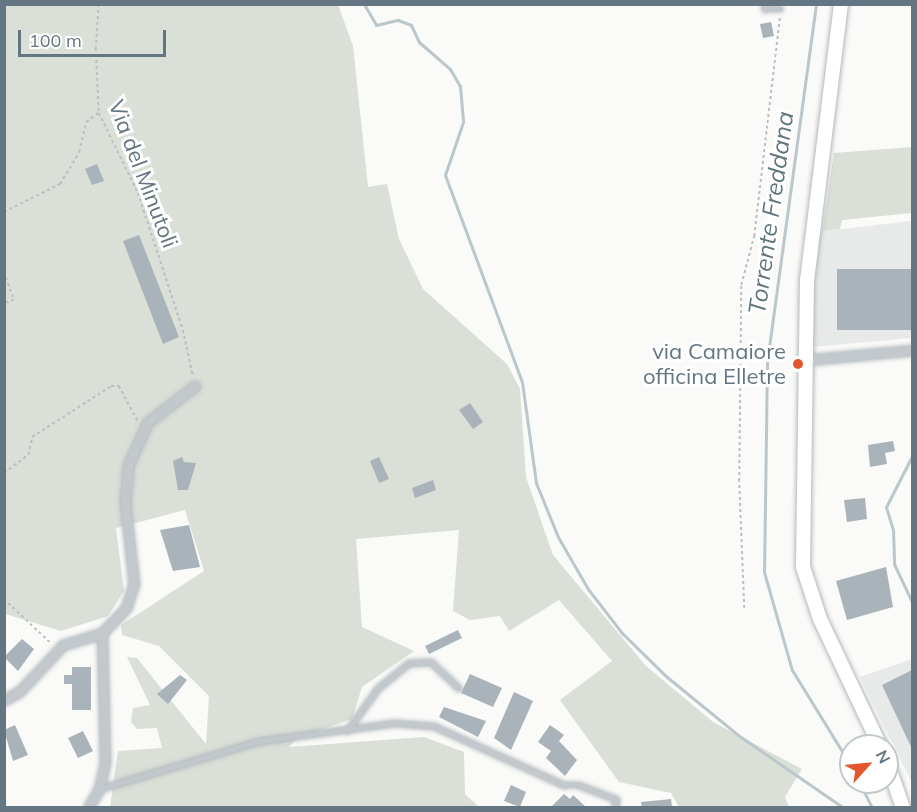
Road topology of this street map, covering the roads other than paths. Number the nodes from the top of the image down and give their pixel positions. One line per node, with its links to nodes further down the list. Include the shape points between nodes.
1 (765, 4): 3 (lane, via 765,9)
2 (841, 4): 5 (main road, via 807,279)
3 (781, 9)
4 (912, 350): 5 (street)
5 (805, 360): 11 (main road, via 803,567 820,619)
6 (195, 386): 7 (street, via 143,429 128,465 125,503 132,595)
7 (102, 633): 9 (street, via 59,650 20,691); 12 (street, via 105,763)
8 (459, 688): 10 (lane, via 431,662 409,663 378,688)
9 (4, 699)
10 (347, 731): 12 (lane, via 260,741); 14 (lane, via 394,723 434,726 564,785 579,785 616,799)
11 (874, 734)
12 (99, 789): 13 (street)
13 (88, 807)
14 (616, 807)

